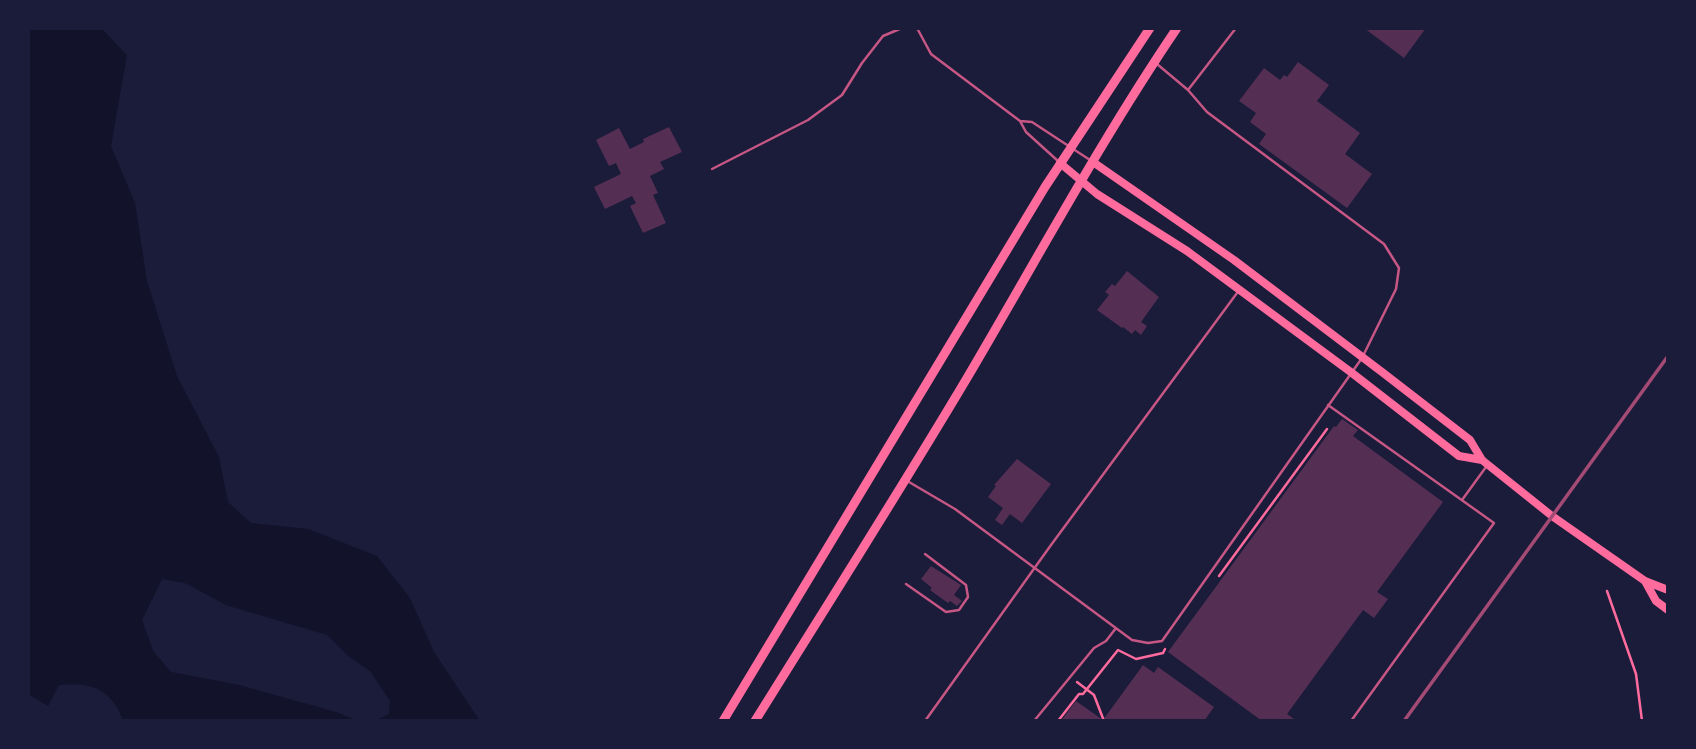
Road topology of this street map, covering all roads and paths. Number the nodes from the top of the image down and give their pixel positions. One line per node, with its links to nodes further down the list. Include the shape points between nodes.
1 (902, 28): 12 (lane, via 883,36 831,104)
2 (916, 28): 8 (lane, via 931,54)
3 (1150, 28): 9 (main road)
4 (1177, 28): 6 (main road)
5 (1236, 28): 7 (lane)
6 (1154, 62): 7 (lane); 10 (main road)
7 (1188, 90): 15 (lane, via 1207,112 1384,244 1399,268 1396,289)
8 (1020, 121): 9 (lane, via 1032,122); 11 (lane)
9 (1070, 147): 10 (lane); 11 (main road)
10 (1093, 162): 13 (main road); 15 (main road, via 1234,260)
11 (1060, 163): 13 (main road); 30 (main road)
12 (712, 169)
13 (1081, 182): 14 (main road); 19 (main road)
14 (1239, 290): 16 (main road); 22 (lane)
15 (1362, 358): 16 (lane); 18 (main road, via 1470,440)
16 (1352, 373): 17 (lane); 18 (main road, via 1459,456)
17 (1328, 405): 20 (lane); 28 (lane, via 1162,641 1141,643)
18 (1485, 463): 20 (lane); 23 (main road)
19 (906, 480): 22 (lane, via 955,509); 31 (main road)
20 (1462, 500): 35 (lane, via 1494,523)
21 (925, 554): 24 (lane, via 966,585 968,597 959,610 946,612)
22 (1034, 568): 28 (lane); 32 (lane)
23 (1645, 581): 25 (main road); 27 (main road, via 1656,601)
24 (906, 584)
25 (1668, 590)
26 (1607, 591): 36 (path, via 1636,674)
27 (1668, 610)
28 (1116, 628): 29 (lane)
29 (1070, 676): 33 (lane); 34 (path, via 1094,695)
30 (723, 721)
31 (755, 721)
32 (925, 721)
33 (1034, 721)
34 (1104, 721)
35 (1351, 721)
36 (1642, 721)

